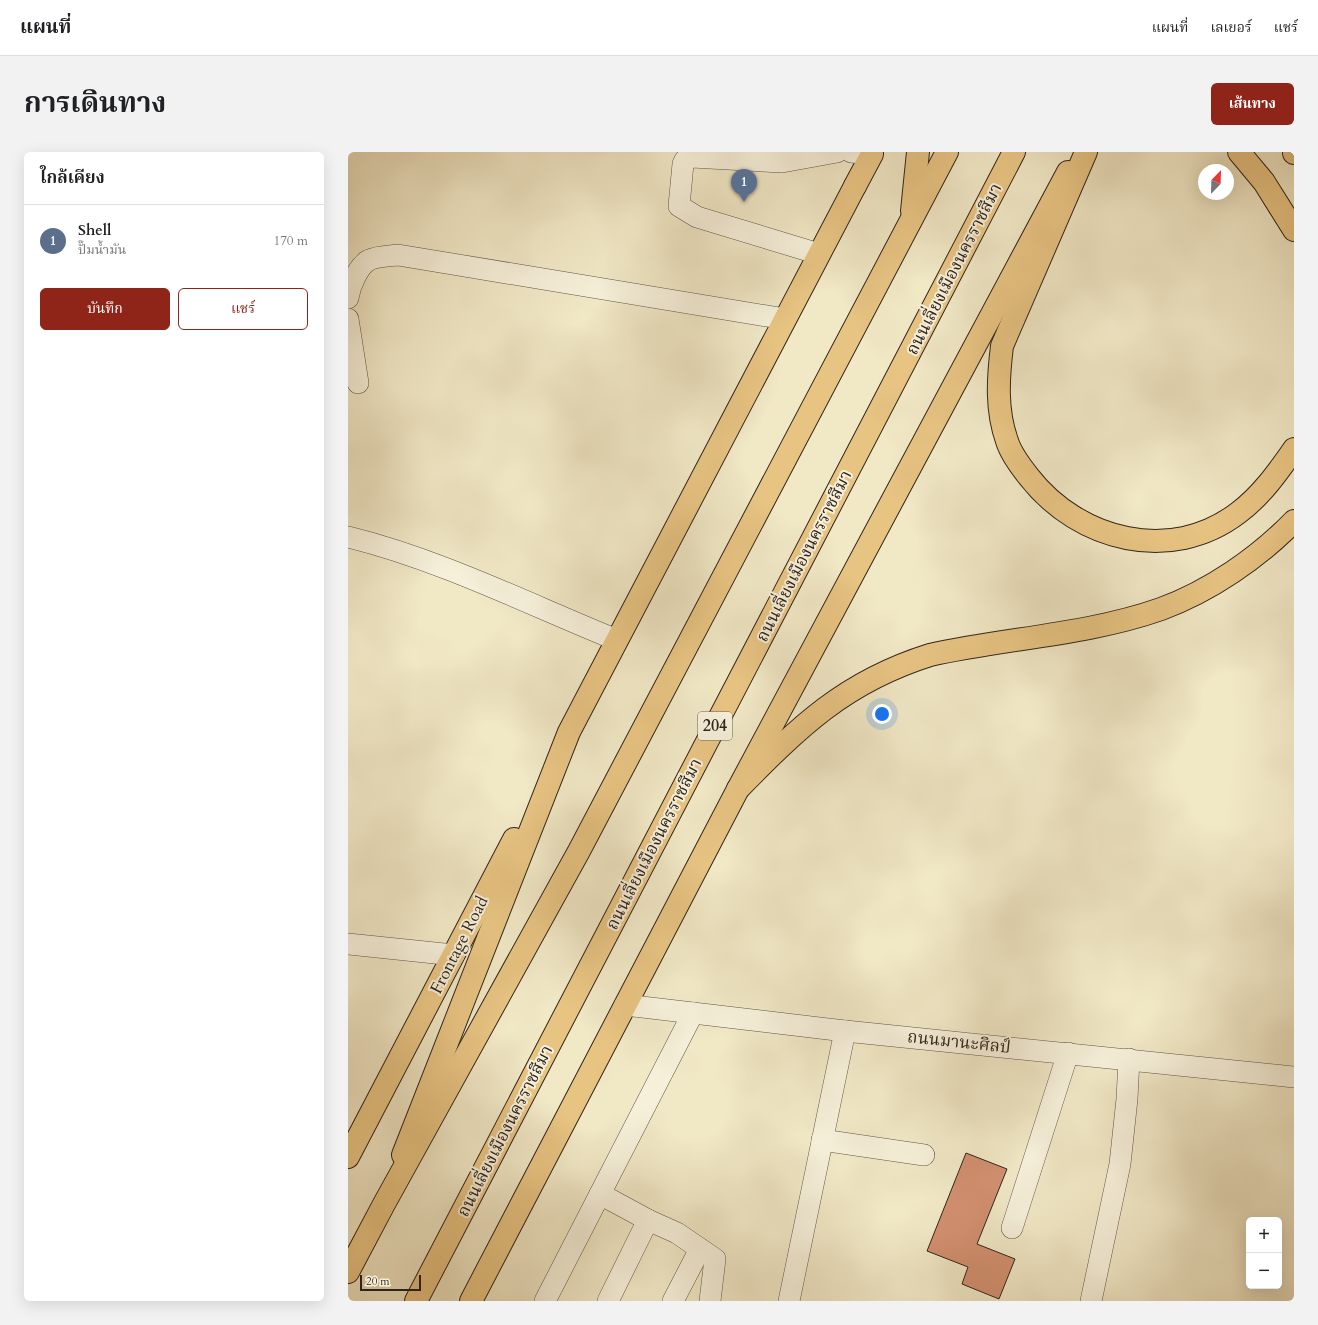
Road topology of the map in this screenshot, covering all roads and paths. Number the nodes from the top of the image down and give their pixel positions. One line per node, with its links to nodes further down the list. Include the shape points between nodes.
1 (837, 152): 11 (street, via 782,162 692,157 682,164 678,198 679,206 686,211 697,217)
2 (918, 152): 9 (main road)
3 (947, 152): 9 (main road)
4 (1014, 152): 40 (main road, ถนนเลี่ยงเมืองนครราชสีมา / 204)
5 (1079, 152): 21 (main road)
6 (1086, 152): 16 (main road, via 1002,346 998,380 1000,416 1007,443 1021,467 1037,488 1059,508 1079,521 1123,539 1171,540 1201,532 1238,513 1256,497)
7 (1239, 152): 10 (main road, via 1264,182)
8 (866, 153): 11 (main road, via 855,186)
9 (911, 222): 34 (main road, via 580,851)
10 (1294, 230)
11 (819, 254): 14 (main road)
12 (348, 298): 14 (street, via 350,286 369,260 398,255)
13 (348, 319): 15 (street)
14 (785, 319): 19 (main road)
15 (358, 383)
16 (1294, 450)
17 (1294, 521): 21 (main road, via 1261,550 1212,585 1161,609 1109,623 930,655 907,662 867,681 799,728)
18 (348, 537): 19 (street, via 372,543 472,579)
19 (617, 640): 20 (main road)
20 (569, 732): 23 (main road, Frontage Road); 34 (main road)
21 (738, 789): 24 (main road)
22 (348, 944): 23 (street)
23 (454, 955): 32 (main road, Frontage Road)
24 (625, 1005): 25 (street, ถนนมานะศิลป์); 39 (main road)
25 (693, 1013): 26 (street, ถนนมานะศิลป์); 33 (street)
26 (845, 1031): 27 (street, ถนนมานะศิลป์); 30 (street)
27 (1068, 1053): 28 (street, ถนนมานะศิลป์); 36 (street)
28 (1129, 1059): 29 (street, ถนนมานะศิลป์); 46 (street, via 1120,1164)
29 (1294, 1077)
30 (822, 1140): 31 (street); 45 (street)
31 (924, 1155)
32 (348, 1157)
33 (600, 1194): 35 (street); 41 (street)
34 (384, 1204): 38 (main road)
35 (648, 1220): 37 (street, via 677,1233); 42 (street)
36 (1012, 1228)
37 (700, 1249): 43 (street); 44 (street, via 715,1259)
38 (348, 1272)
39 (473, 1300)
40 (416, 1301)
41 (545, 1301)
42 (608, 1301)
43 (673, 1301)
44 (710, 1301)
45 (789, 1301)
46 (1091, 1301)

